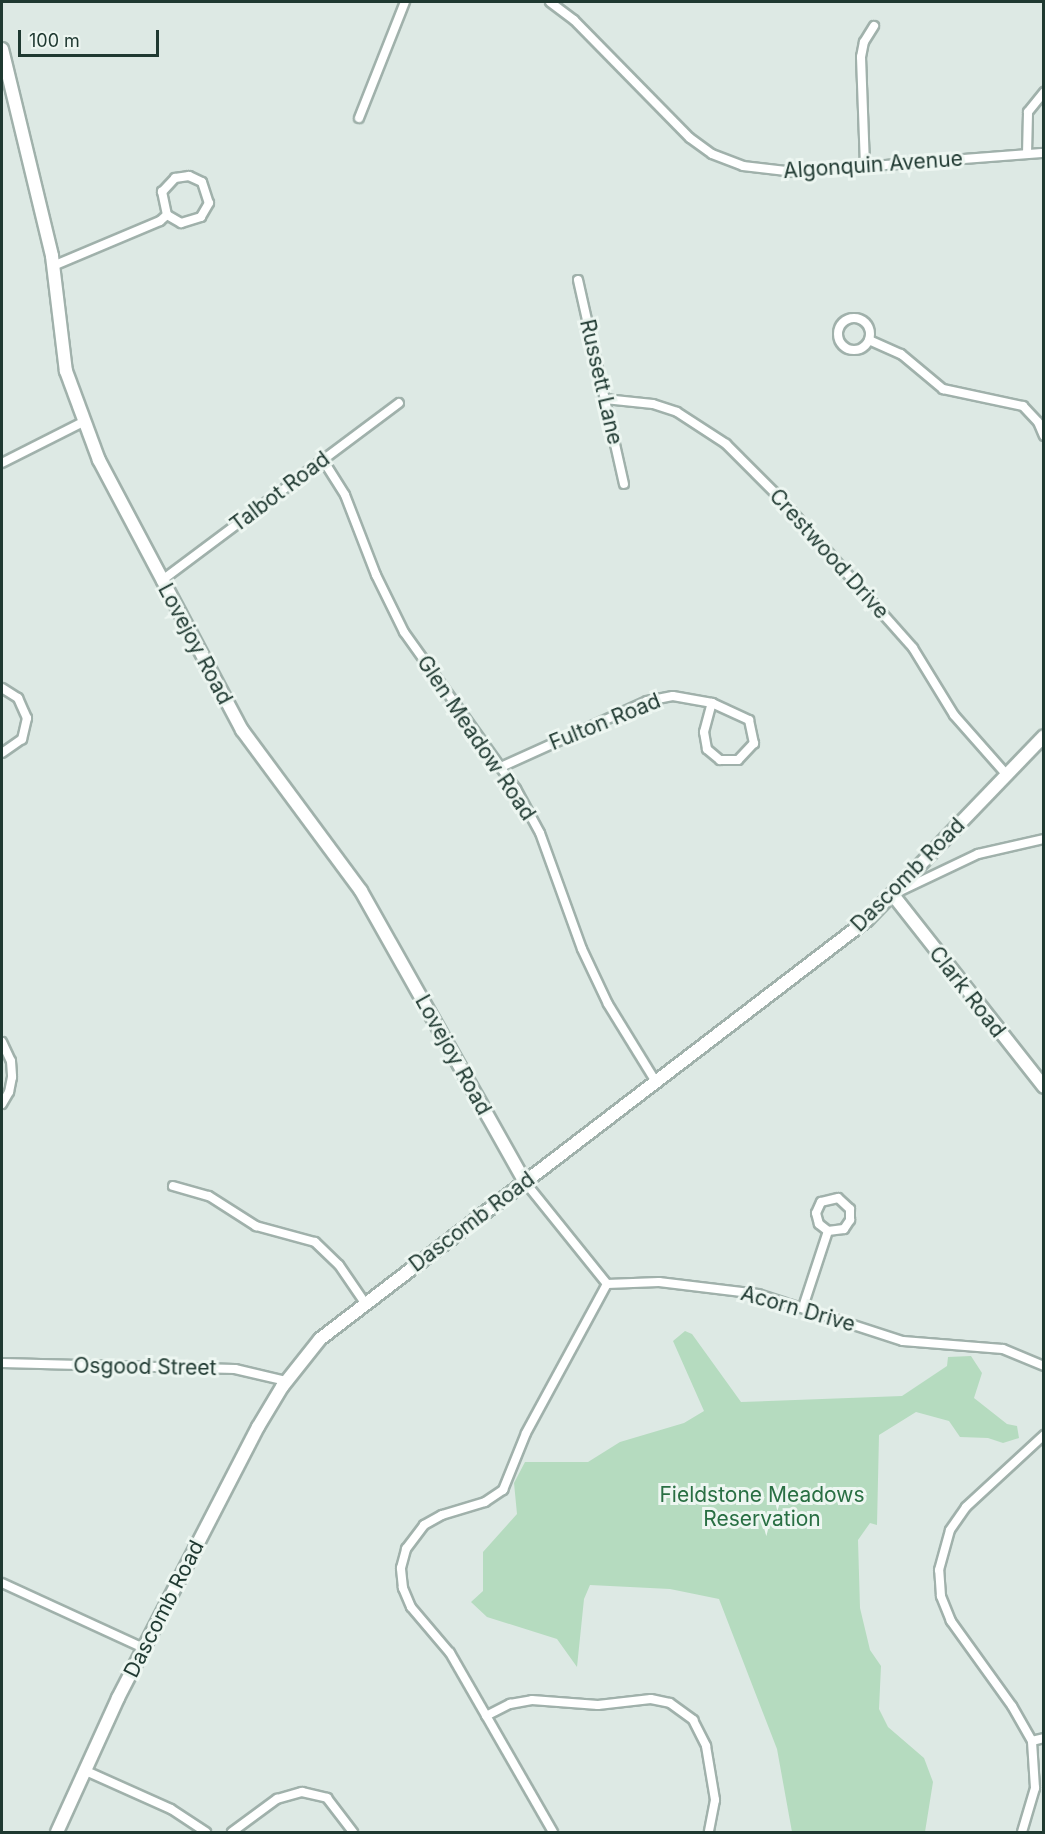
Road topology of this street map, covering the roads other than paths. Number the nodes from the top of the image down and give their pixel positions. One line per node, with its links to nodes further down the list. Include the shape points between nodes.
1 (405, 2): 7 (street)
2 (550, 2): 10 (street, Algonquin Avenue, via 574,20 682,131 712,154 767,171)
3 (874, 26): 10 (street, via 864,42 861,57)
4 (2, 49): 5 (main road, Lovejoy Road)
5 (7, 91): 12 (main road, Lovejoy Road)
6 (1044, 92): 9 (street, via 1028,112)
7 (359, 118)
8 (1044, 153): 9 (street, Algonquin Avenue)
9 (1027, 154): 10 (street, Algonquin Avenue)
10 (866, 166)
11 (167, 215): 11 (street, via 181,223 201,217 209,197 202,182 184,175 167,183 161,201); 12 (street, via 148,228)
12 (53, 266): 17 (main road, Lovejoy Road, via 61,343)
13 (578, 280): 15 (street, Russett Lane)
14 (869, 340): 18 (street, via 901,354 943,389 1023,406 1034,416)
15 (604, 399): 21 (street, Russett Lane); 28 (street, Crestwood Drive, via 653,404 677,412 726,444 780,498 913,648 954,715)
16 (399, 403): 19 (street, Talbot Road)
17 (83, 422): 20 (street); 22 (main road, Lovejoy Road)
18 (1044, 436)
19 (323, 460): 22 (street, Talbot Road); 27 (street, Glen Meadow Road, via 345,495 376,575 404,632)
20 (2, 463)
21 (624, 484)
22 (161, 581): 35 (main road, Lovejoy Road, via 242,730 362,891)
23 (2, 688): 26 (street, via 22,704 27,725 17,744)
24 (712, 703): 24 (street, Fulton Road, via 704,732 707,749 720,760 738,760 751,750 753,727 743,714); 27 (street, Fulton Road, via 683,696 658,698)
25 (1044, 736): 28 (main road, Dascomb Road)
26 (2, 753)
27 (501, 767): 32 (street, Glen Meadow Road, via 540,833 582,949 608,1004)
28 (1006, 774): 30 (main road, Dascomb Road)
29 (1044, 839): 30 (street, via 978,854)
30 (893, 895): 32 (main road, Dascomb Road, via 867,920); 33 (main road, Clark Road)
31 (2, 1042): 34 (street, via 11,1061 12,1077)
32 (657, 1082): 35 (main road, Dascomb Road)
33 (1044, 1087)
34 (2, 1104)
35 (525, 1182): 38 (street); 39 (main road, Dascomb Road)
36 (174, 1186): 39 (street, via 209,1196 256,1226 315,1242 339,1265)
37 (828, 1231): 37 (street, via 839,1232 850,1220 850,1209 838,1198 821,1202 816,1213 819,1224); 40 (street)
38 (607, 1284): 40 (street, Acorn Drive, via 678,1284 758,1294); 47 (street, via 526,1433 503,1490 485,1502 432,1519 417,1532 403,1558 403,1588 411,1607 445,1645)
39 (365, 1303): 43 (main road, Dascomb Road, via 321,1339)
40 (803, 1307): 42 (street, Acorn Drive, via 903,1341 1003,1349)
41 (2, 1363): 43 (street, Osgood Street, via 235,1369)
42 (1044, 1366)
43 (286, 1382): 46 (main road, Dascomb Road, via 258,1427)
44 (1044, 1435): 49 (street, via 966,1507 950,1530 939,1570 941,1596 951,1621 1012,1706)
45 (2, 1583): 46 (street)
46 (143, 1648): 50 (main road, Dascomb Road)
47 (486, 1716): 55 (street); 56 (street, via 510,1704 532,1700 598,1705 651,1699 670,1703 693,1720 706,1746 715,1800)
48 (1044, 1738): 49 (street)
49 (1032, 1741): 57 (street, via 1035,1788)
50 (86, 1771): 51 (main road, Dascomb Road); 52 (street, via 171,1809)
51 (57, 1833)
52 (206, 1833)
53 (232, 1833): 54 (street, via 277,1799 310,1792 334,1805)
54 (353, 1833)
55 (553, 1833)
56 (709, 1833)
57 (1022, 1833)

